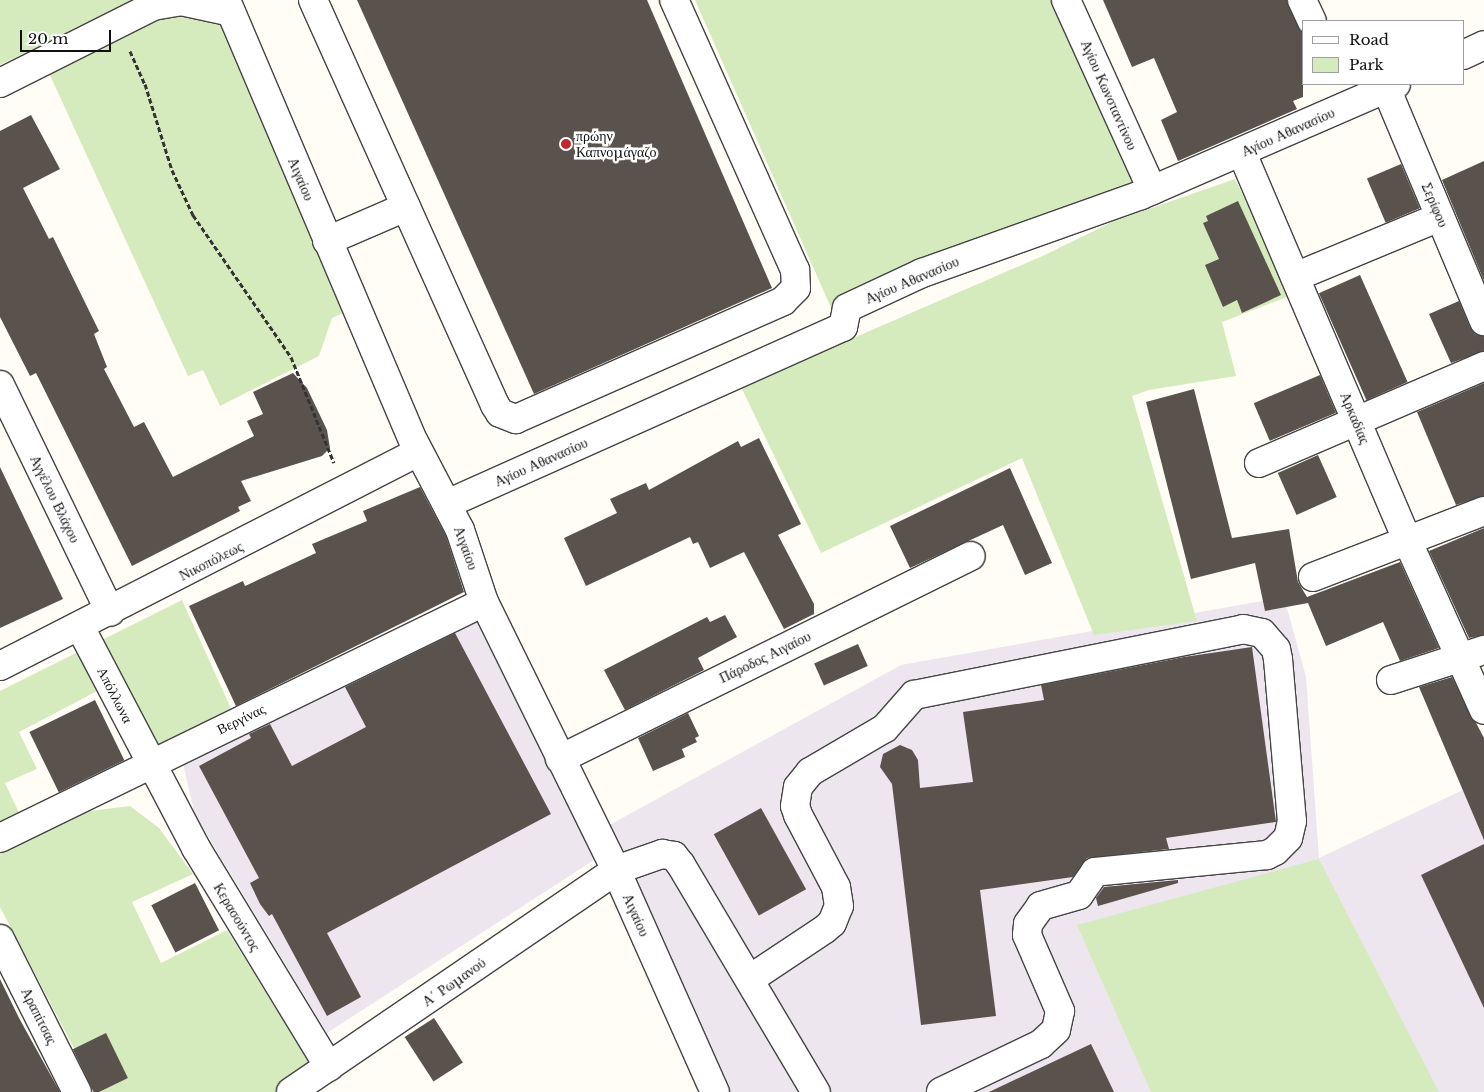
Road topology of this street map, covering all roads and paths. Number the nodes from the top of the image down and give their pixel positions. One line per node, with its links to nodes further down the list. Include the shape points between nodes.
1 (313, 0): 15 (street)
2 (674, 0): 15 (street, via 795,270 796,288 791,296 525,417 508,417 495,405)
3 (1066, 0): 14 (street, Αγίου Κωνσταντίνου)
4 (1302, 0): 6 (street)
5 (228, 6): 7 (street, via 181,1 153,6); 17 (street, Αιγαίου)
6 (1312, 20)
7 (117, 23): 10 (street); 25 (path, via 146,84 172,170 193,215 291,357)
8 (1484, 45): 9 (street)
9 (1464, 54)
10 (0, 83)
11 (1391, 86): 12 (street, Αγίου Αθανασίου); 16 (street, Σερίφου)
12 (1344, 94): 13 (street, Αγίου Αθανασίου)
13 (1242, 153): 14 (street, Αγίου Αθανασίου); 18 (street, Αρκαδίας)
14 (1152, 190): 26 (street, Αγίου Αθανασίου, via 922,274 847,308 843,327)
15 (406, 207): 17 (street)
16 (1440, 217): 18 (street); 19 (street, Σερίφου)
17 (327, 241): 23 (street, Αιγαίου)
18 (1295, 277): 22 (street, Αρκαδίας)
19 (1484, 321)
20 (1484, 366): 22 (street)
21 (0, 386): 32 (street, Αγγέλου Βλάχου)
22 (1356, 420): 24 (street); 28 (street, Αρκαδίας)
23 (419, 452): 25 (street, Νικοπόλεως); 26 (street, Αιγαίου)
24 (1259, 464)
25 (346, 492): 32 (street, Νικοπόλεως)
26 (447, 504): 31 (street, Αιγαίου, via 470,555)
27 (1484, 511): 28 (street)
28 (1408, 542): 30 (street); 34 (street, Αρκαδίας)
29 (970, 556): 38 (street, Πάροδος Αιγαίου)
30 (1313, 577)
31 (484, 602): 38 (street, Αιγαίου); 39 (street, Βεργίνας)
32 (110, 612): 33 (street, Νικοπόλεως)
33 (80, 627): 35 (street, Νικοπόλεως); 39 (street, Απόλλωνα)
34 (1473, 654): 36 (street); 37 (street, Αρκαδίας)
35 (0, 666)
36 (1390, 680)
37 (1484, 710)
38 (560, 759): 41 (street, Αιγαίου)
39 (150, 763): 40 (street, Βεργίνας); 44 (street, Κερασούντος, via 238,920)
40 (0, 838)
41 (616, 870): 43 (street, Α΄ Ρωμανού, via 656,855 674,856); 44 (street, Α΄ Ρωμανού); 47 (street, Αιγαίου)
42 (0, 939): 45 (street, Αραπίτσας)
43 (750, 979): 48 (street); 49 (street, via 825,929 839,906 836,887 798,815 795,806 798,787 810,772 885,728 914,695 1243,629 1262,633 1276,649 1278,659 1292,820 1288,838 1267,855 1095,872 1079,894 1042,906 1028,924 1027,935 1060,1011 1056,1030 1041,1044)
44 (329, 1068): 46 (street, Α΄ Ρωμανού)
45 (77, 1092)
46 (290, 1092)
47 (715, 1092)
48 (816, 1092)
49 (940, 1092)

